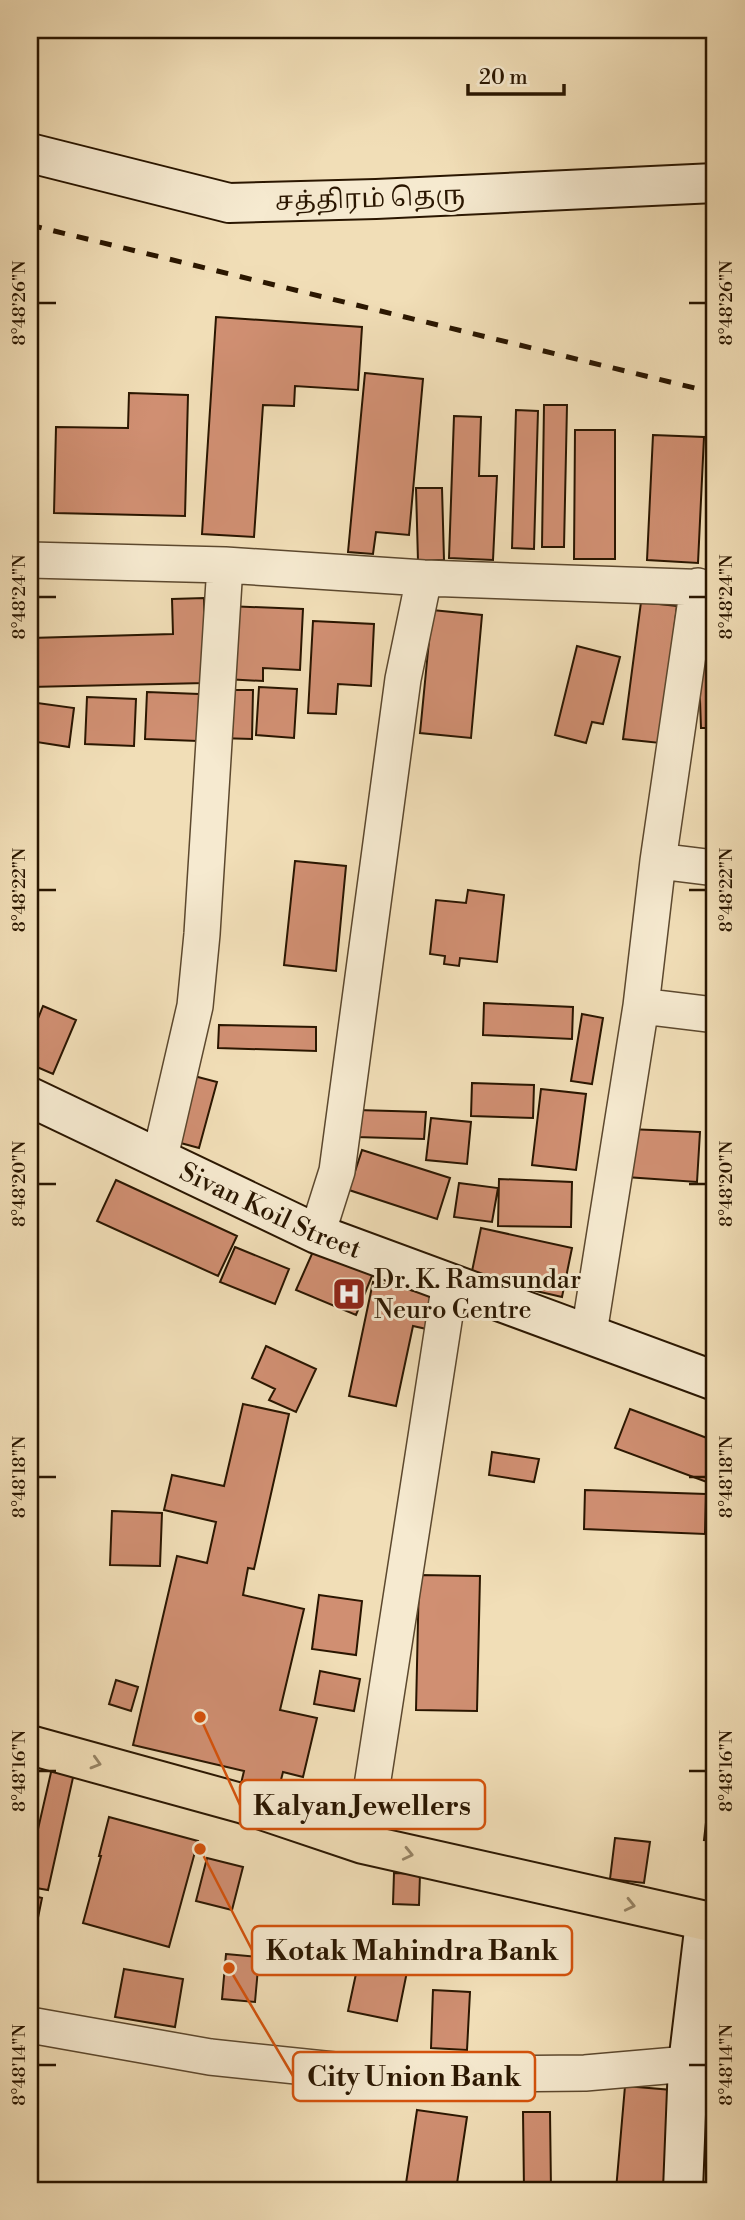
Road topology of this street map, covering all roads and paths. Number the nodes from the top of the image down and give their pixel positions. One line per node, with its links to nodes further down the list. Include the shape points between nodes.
1 (30, 153): 2 (street, சத்திரம் தெரு, via 229,203)
2 (715, 183)
3 (30, 560): 4 (street)
4 (225, 565): 5 (street); 12 (street, via 195,1006)
5 (425, 578): 6 (street); 13 (street, via 403,679 337,1171)
6 (707, 587): 7 (street)
7 (659, 861): 8 (street); 9 (street)
8 (715, 868)
9 (641, 1006): 10 (street); 15 (street)
10 (715, 1015)
11 (30, 1097): 12 (street, Sivan Koil Street)
12 (160, 1157): 13 (street, Sivan Koil Street)
13 (317, 1234): 14 (street, Sivan Koil Street)
14 (450, 1282): 15 (street, Sivan Koil Street); 18 (street)
15 (589, 1333): 16 (street, Sivan Koil Street)
16 (715, 1381)
17 (30, 1745): 18 (main road, one-way to 18, via 244,1804)
18 (363, 1844): 19 (main road, one-way to 19)
19 (710, 1923): 21 (street)
20 (30, 2025): 21 (street, via 210,2057 382,2075 585,2073)
21 (688, 2064): 22 (street)
22 (683, 2190)

